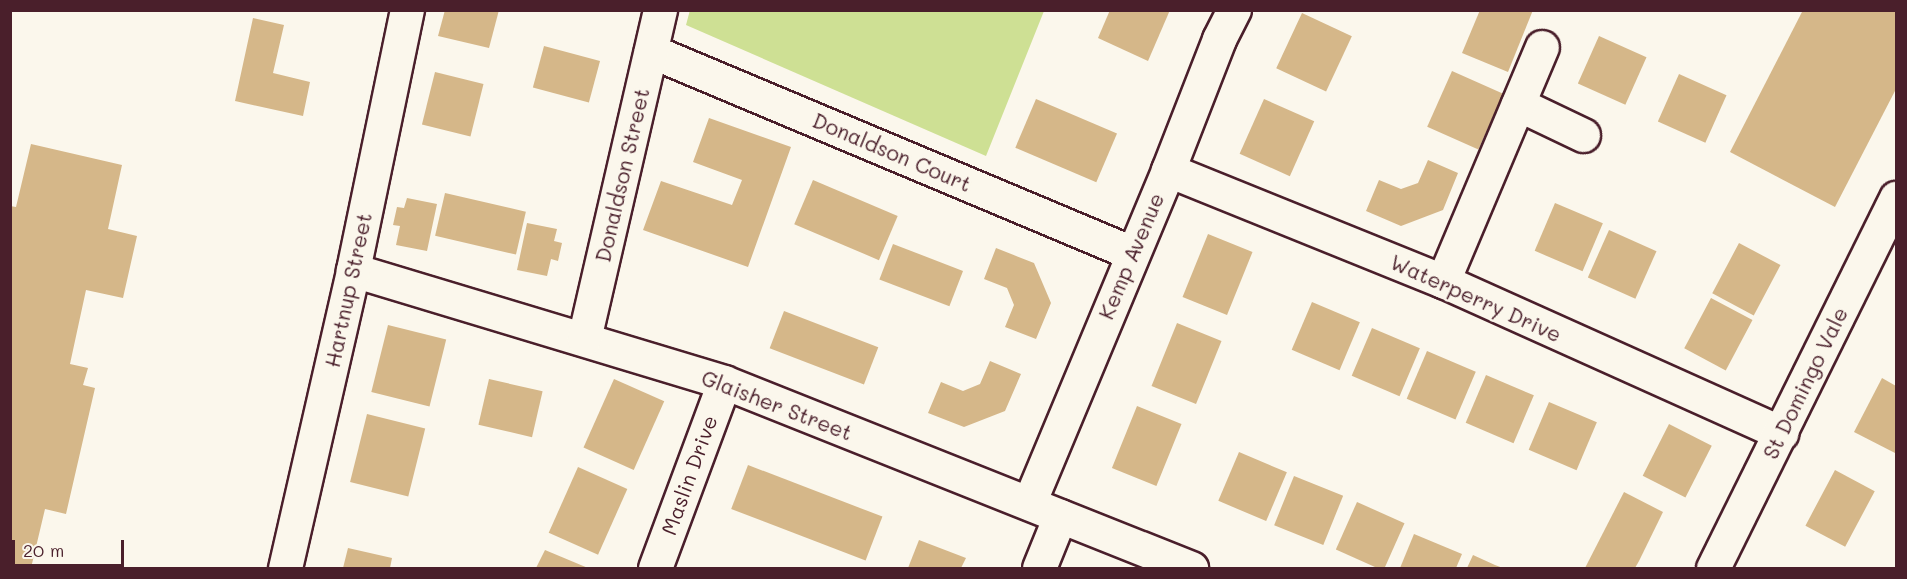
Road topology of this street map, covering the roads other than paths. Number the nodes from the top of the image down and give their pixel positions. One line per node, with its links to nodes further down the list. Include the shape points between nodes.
1 (407, 10): 11 (street, Hartnup Street)
2 (660, 10): 5 (street, Donaldson Street)
3 (1234, 10): 8 (street, Kemp Avenue)
4 (1542, 47): 6 (street)
5 (651, 51): 10 (street, Donaldson Court); 13 (street, Donaldson Street)
6 (1518, 104): 7 (street); 12 (street)
7 (1583, 135)
8 (1168, 170): 10 (street, Kemp Avenue); 12 (street, Waterperry Drive)
9 (1896, 198): 15 (street, St Domingo Vale)
10 (1132, 253): 16 (street, Kemp Avenue)
11 (353, 270): 13 (street, Glaisher Street); 18 (street, Hartnup Street)
12 (1443, 281): 15 (street, Waterperry Drive)
13 (584, 339): 14 (street, Glaisher Street)
14 (724, 382): 16 (street, Glaisher Street); 19 (street, Maslin Drive)
15 (1781, 433): 22 (street, St Domingo Vale)
16 (1029, 503): 17 (street, Glaisher Street)
17 (1060, 516): 20 (street); 21 (street, Glaisher Street)
18 (285, 568)
19 (654, 568)
20 (1040, 568)
21 (1191, 568)
22 (1713, 568)

